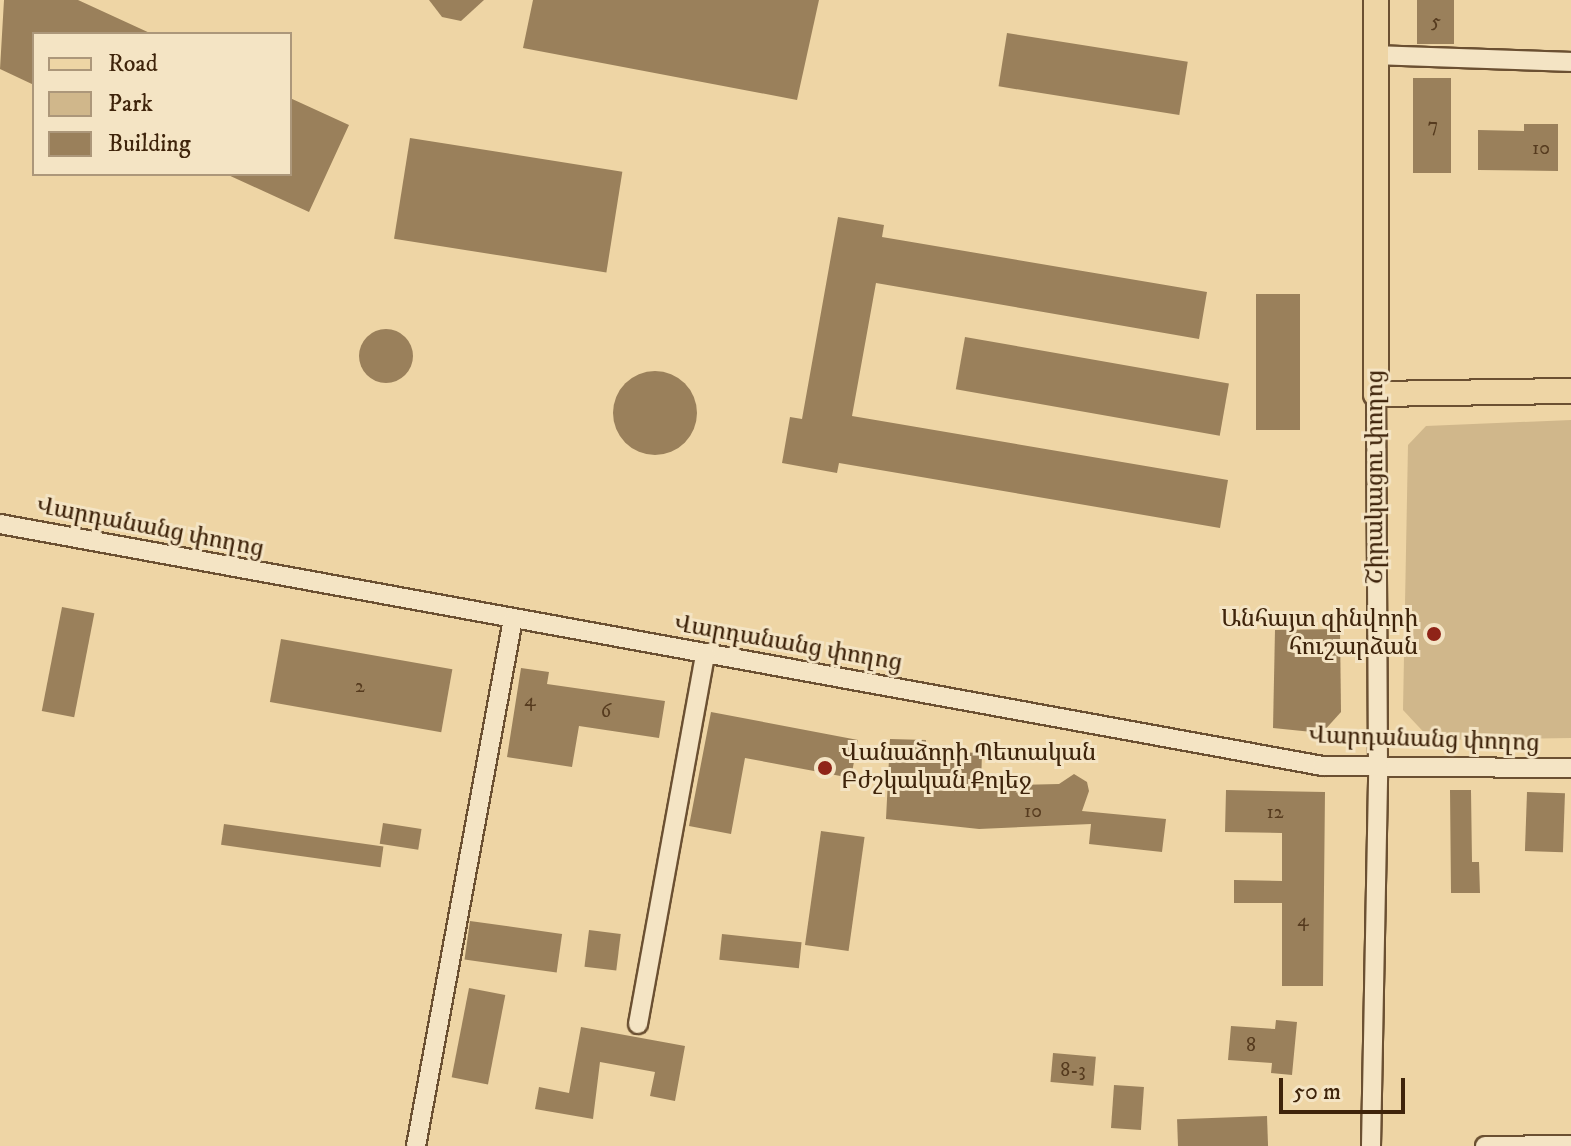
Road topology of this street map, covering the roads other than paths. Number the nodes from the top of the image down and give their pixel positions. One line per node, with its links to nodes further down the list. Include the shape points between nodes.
1 (1376, 0): 2 (main road, Շիրակացու փողոց)
2 (1375, 55): 3 (street); 5 (main road, Շիրակացու փողոց)
3 (1571, 62)
4 (1571, 391): 5 (main road)
5 (1376, 394): 9 (street, Շիրակացու փողոց)
6 (0, 524): 7 (street, Վարդանանց փողոց)
7 (513, 619): 8 (street, Վարդանանց փողոց); 13 (street)
8 (705, 654): 9 (street, Վարդանանց փողոց, via 1322,766); 11 (street)
9 (1378, 766): 10 (street, Վարդանանց փողոց); 14 (street, Շիրակացու փողոց)
10 (1571, 768)
11 (638, 1024)
12 (1571, 1145): 15 (street)
13 (416, 1146)
14 (1371, 1146)
15 (1485, 1146)

